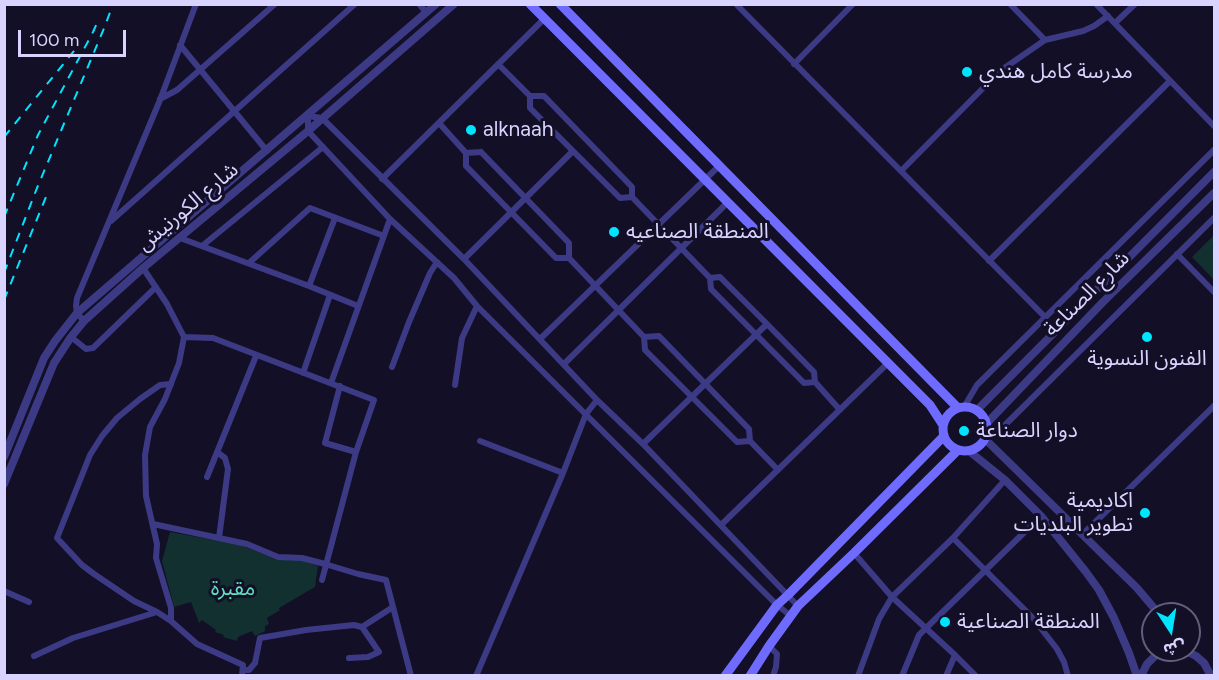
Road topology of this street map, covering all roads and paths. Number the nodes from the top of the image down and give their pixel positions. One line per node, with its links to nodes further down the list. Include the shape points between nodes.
1 (196, 4): 19 (street)
2 (275, 4): 22 (street)
3 (355, 4): 26 (street)
4 (419, 4): 14 (street)
5 (436, 4): 14 (street, شارع الكورنيش)
6 (454, 4): 28 (street, شارع الكورنيش)
7 (530, 4): 16 (main road)
8 (560, 4): 37 (main road)
9 (736, 4): 21 (street)
10 (853, 4): 21 (street)
11 (1010, 4): 18 (street)
12 (1096, 4): 15 (street)
13 (1135, 4): 17 (street)
14 (427, 13): 27 (street, شارع الكورنيش)
15 (1108, 16): 17 (street); 18 (street, via 1083,31)
16 (545, 18): 20 (street); 41 (main road)
17 (1115, 23): 23 (street)
18 (1045, 40): 38 (street, via 1000,71)
19 (180, 45): 22 (street); 25 (street)
20 (498, 64): 24 (street); 29 (street)
21 (794, 64): 38 (street)
22 (200, 70): 25 (street); 26 (street)
23 (1170, 81): 30 (street); 59 (street)
24 (530, 96): 35 (street, via 530,108); 44 (street, via 544,96 632,187)
25 (160, 100): 50 (street)
26 (235, 111): 34 (street); 50 (street)
27 (308, 116): 28 (street); 31 (street); 34 (street, شارع الكورنيش)
28 (322, 118): 31 (street, شارع الكورنيش); 40 (street)
29 (439, 123): 36 (street); 40 (street)
30 (1215, 126)
31 (308, 131): 32 (street); 53 (street, شارع الكورنيش)
32 (323, 147): 49 (street); 54 (street)
33 (1215, 150): 73 (street)
34 (267, 151): 72 (street, شارع الكورنيش)
35 (573, 151): 43 (street); 44 (street, via 620,198)
36 (466, 153): 43 (street, via 480,152); 46 (street, via 466,166)
37 (719, 166): 41 (street); 95 (main road)
38 (901, 171): 59 (street)
39 (1215, 172): 97 (street)
40 (382, 179): 58 (street)
41 (705, 179): 45 (main road); 51 (street)
42 (1215, 193): 99 (street, شارع الصناعة)
43 (525, 198): 46 (street); 57 (street, via 569,243)
44 (632, 198): 51 (street)
45 (728, 202): 55 (street); 82 (main road)
46 (511, 212): 57 (street, via 556,258); 58 (street)
47 (335, 218): 52 (street); 61 (street, via 310,208); 64 (street)
48 (1215, 218): 56 (street)
49 (390, 219): 52 (street); 60 (street)
50 (109, 222): 72 (street, via 77,298)
51 (658, 224): 55 (street); 65 (street)
52 (384, 236): 69 (street)
53 (180, 238): 54 (street); 62 (street, شارع الكورنيش)
54 (202, 246): 61 (street)
55 (681, 248): 63 (street); 71 (street)
56 (1177, 254): 67 (street); 102 (street, via 1006,424)
57 (568, 258): 65 (street)
58 (464, 260): 80 (street)
59 (989, 261): 73 (street)
60 (437, 262): 70 (street); 84 (street)
61 (249, 263): 64 (street)
62 (143, 268): 66 (street); 74 (street, شارع الكورنيش)
63 (710, 278): 75 (street, via 720,277); 76 (street, via 711,289)
64 (309, 286): 68 (street)
65 (595, 286): 71 (street); 80 (street)
66 (156, 287): 77 (street); 78 (street, via 93,348 86,349)
67 (1215, 292)
68 (330, 295): 69 (street); 85 (street)
69 (358, 306): 87 (street)
70 (477, 306): 90 (street, via 462,338); 98 (street)
71 (618, 310): 79 (street); 83 (street)
72 (77, 313): 74 (street); 110 (street, شارع الكورنيش, via 44,358)
73 (1045, 317): 95 (street, via 977,385)
74 (84, 321): 78 (street, شارع الكورنيش)
75 (767, 324): 76 (street); 86 (street, via 814,372)
76 (756, 335): 86 (street, via 804,383); 89 (street)
77 (184, 336): 81 (street, via 213,338); 88 (street)
78 (71, 337): 115 (street, شارع الكورنيش, via 54,363)
79 (644, 337): 89 (street, via 658,336); 92 (street, via 645,350)
80 (540, 339): 83 (street)
81 (256, 356): 85 (street); 108 (street)
82 (888, 363): 96 (street); 100 (main road, via 930,405)
83 (564, 364): 93 (street)
84 (392, 367)
85 (303, 373): 87 (street)
86 (815, 382): 96 (street)
87 (331, 383): 91 (street)
88 (171, 384): 117 (street, via 150,427 145,455 146,496); 134 (street, via 160,385 134,404 102,436 90,455 57,538 82,566)
89 (705, 384): 92 (street); 104 (street, via 749,429)
90 (455, 385)
91 (340, 386): 109 (street, via 324,442); 109 (street, via 374,400)
92 (692, 396): 104 (street, via 737,442); 105 (street)
93 (597, 400): 98 (street); 105 (street)
94 (1215, 406): 119 (street)
95 (961, 407): 97 (main road); 100 (main road, via 948,414)
96 (840, 410): 111 (street)
97 (976, 410): 99 (main road)
98 (586, 414): 112 (street); 131 (street)
99 (987, 423): 102 (main road)
100 (943, 425): 101 (main road)
101 (944, 436): 106 (main road); 127 (main road)
102 (985, 439): 107 (main road); 119 (street)
103 (480, 441): 112 (street)
104 (750, 441): 111 (street)
105 (643, 444): 118 (street)
106 (958, 450): 107 (main road); 122 (main road)
107 (969, 451): 114 (street)
108 (217, 452): 113 (street); 120 (street, via 225,458 228,469)
109 (356, 452): 123 (street)
110 (4, 457)
111 (778, 470): 118 (street)
112 (563, 473): 149 (street)
113 (207, 477)
114 (1005, 480): 116 (street); 121 (street)
115 (4, 484)
116 (1041, 516): 124 (street); 158 (street, via 1099,590)
117 (153, 524): 120 (street); 136 (street, via 156,558 171,608)
118 (721, 525): 127 (street)
119 (1082, 535): 130 (street)
120 (219, 538): 123 (street, via 278,557)
121 (953, 538): 124 (street); 128 (street)
122 (854, 553): 128 (street); 132 (main road)
123 (326, 564): 125 (street); 133 (street, via 386,579)
124 (985, 570): 138 (street); 157 (street, via 1046,635)
125 (322, 580)
126 (4, 591): 129 (street)
127 (788, 595): 131 (main road); 132 (street)
128 (892, 597): 138 (street); 153 (street, via 879,619)
129 (29, 602)
130 (1149, 602)
131 (777, 605): 135 (street); 150 (main road)
132 (798, 606): 135 (main road)
133 (393, 607): 137 (street); 148 (street)
134 (157, 612): 136 (street); 141 (street, via 73,638)
135 (791, 616): 139 (main road)
136 (171, 621): 147 (street, via 197,644 243,664)
137 (362, 627): 142 (street, via 380,652); 147 (street, via 306,630 260,638 255,663)
138 (926, 628): 140 (street); 154 (street, via 919,635)
139 (769, 646): 151 (main road); 152 (street, via 777,654)
140 (955, 655): 155 (street); 156 (street)
141 (34, 656)
142 (349, 658)
143 (1201, 660): 146 (street)
144 (1201, 660): 159 (street)
145 (1148, 662): 158 (street)
146 (1215, 670)
147 (247, 673)
148 (411, 675)
149 (476, 675)
150 (725, 675)
151 (750, 675)
152 (773, 675)
153 (858, 675)
154 (902, 675)
155 (946, 675)
156 (976, 675)
157 (1068, 675)
158 (1139, 675)
159 (1211, 675)

